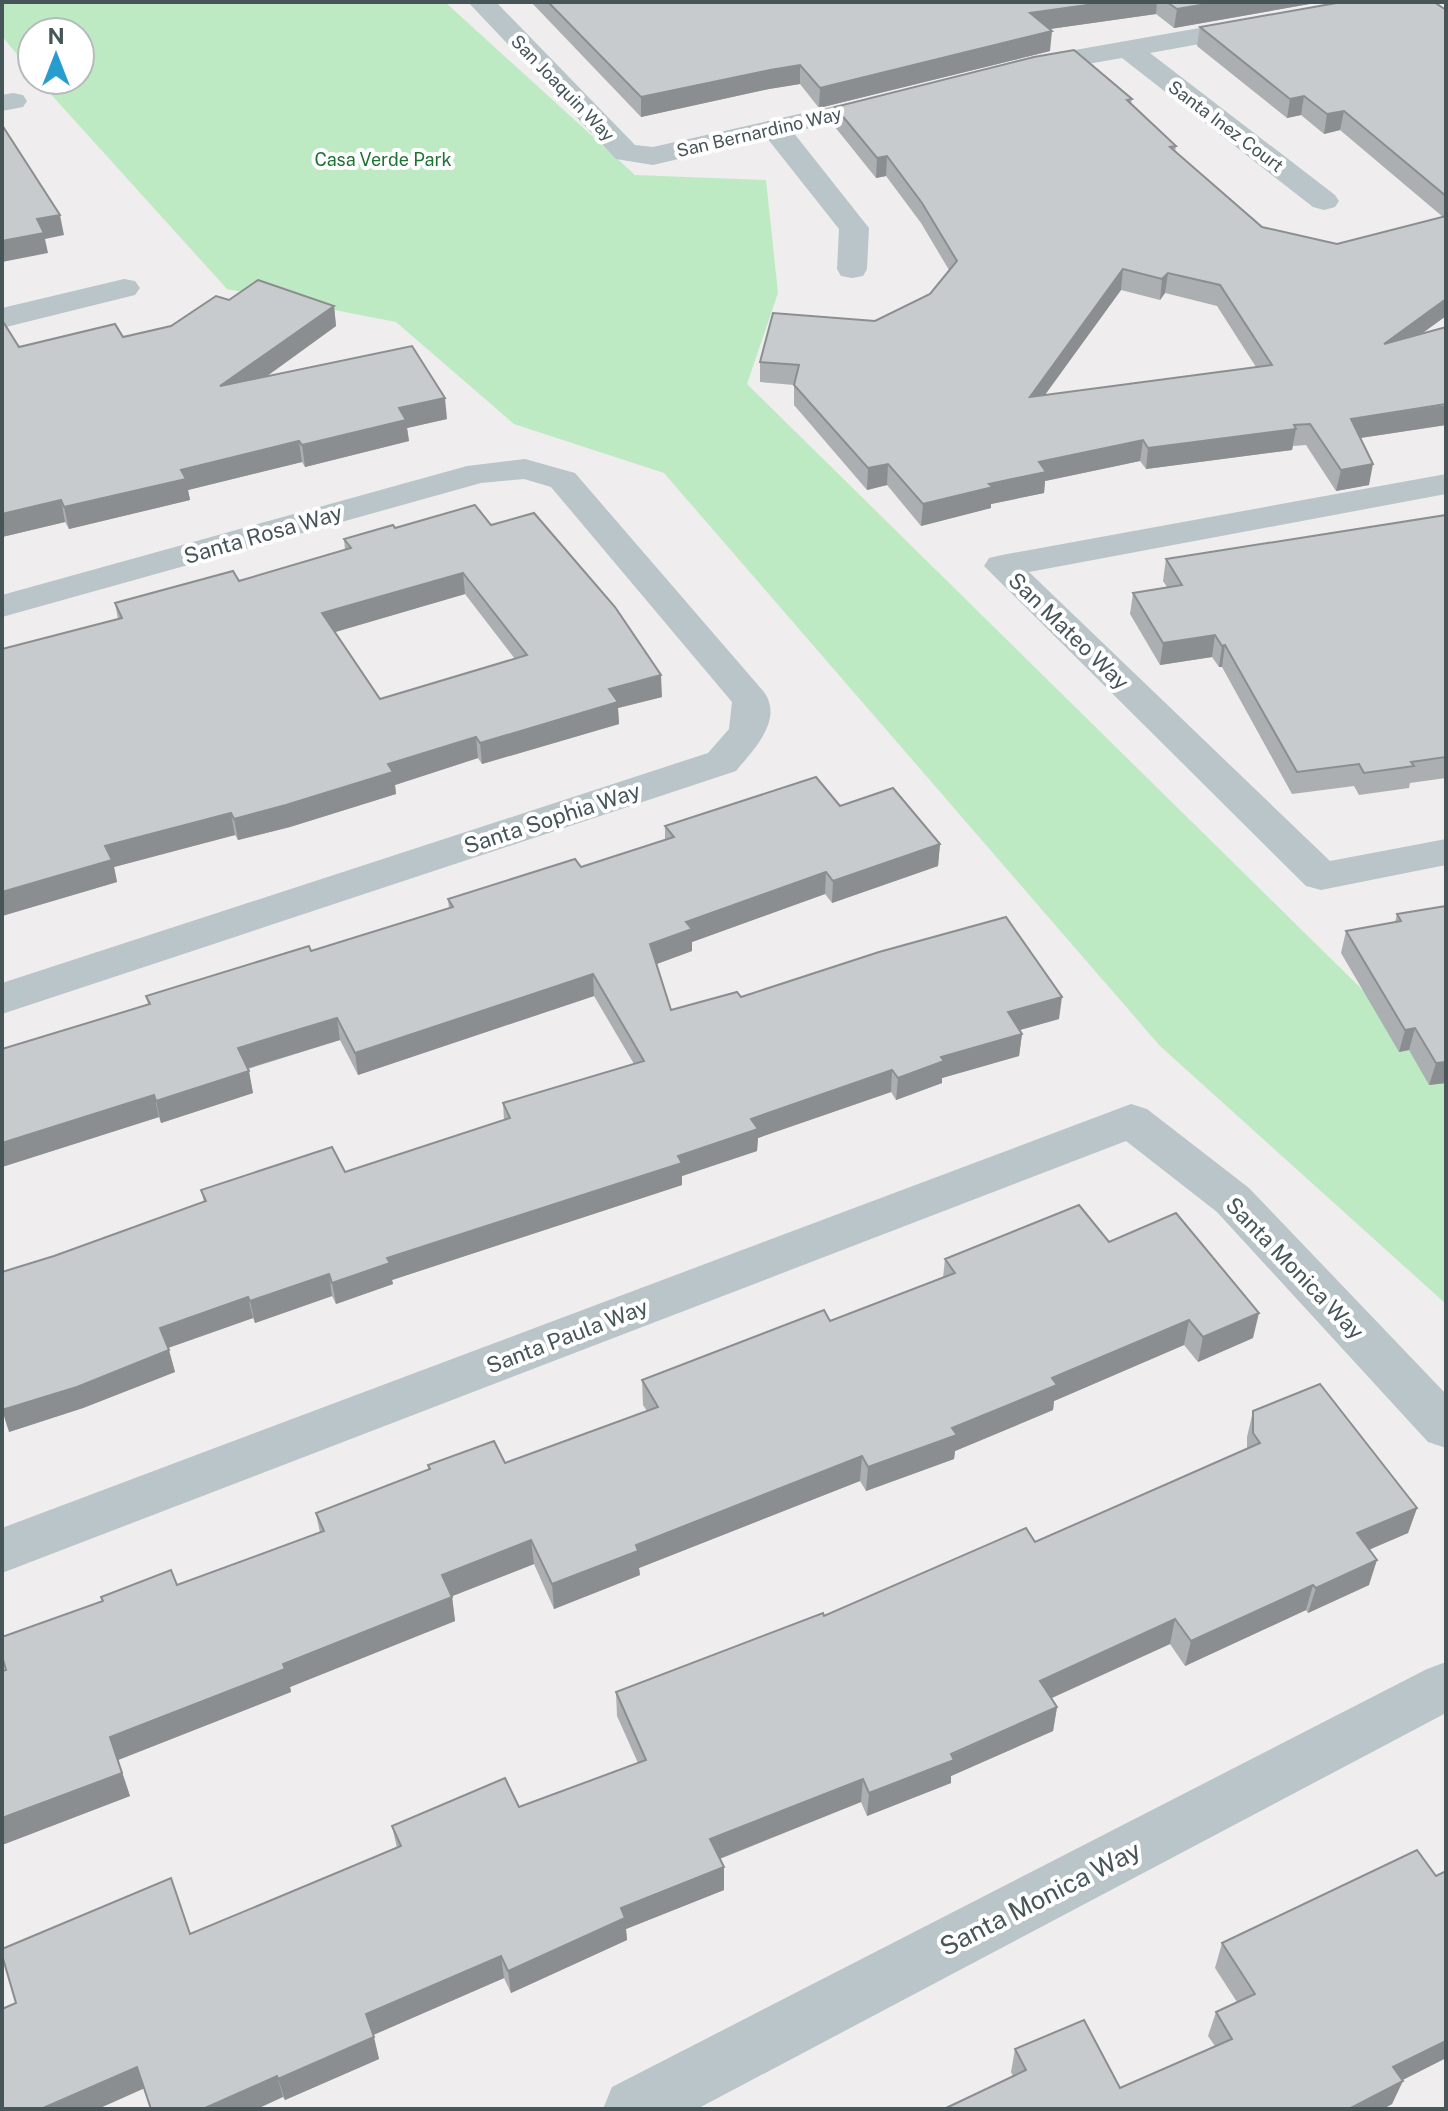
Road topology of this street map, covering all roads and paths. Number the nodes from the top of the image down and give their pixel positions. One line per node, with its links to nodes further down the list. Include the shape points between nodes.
1 (481, 2): 7 (street, San Joaquin Way, via 626,153)
2 (1278, 22): 3 (street)
3 (1129, 50): 4 (street); 8 (street, Santa Inez Court)
4 (1001, 73)
5 (910, 96): 6 (street, San Bernardino Way)
6 (775, 130): 7 (street, San Bernardino Way); 9 (street, via 854,228)
7 (653, 156)
8 (1324, 201)
9 (852, 269)
10 (124, 288): 11 (street)
11 (2, 318)
12 (525, 469): 14 (street, Santa Rosa Way, via 479,473); 16 (street, Santa Sophia Way, via 563,480 751,700 748,731 722,762)
13 (1446, 484): 15 (street, San Mateo Way, via 1002,566 1321,876)
14 (2, 606)
15 (1446, 852)
16 (2, 999)
17 (1131, 1121): 18 (street, Santa Monica Way, via 1233,1200); 19 (street, Santa Paula Way)
18 (1446, 1427)
19 (2, 1551)
20 (1446, 1686): 21 (street, Santa Monica Way)
21 (634, 2109)

